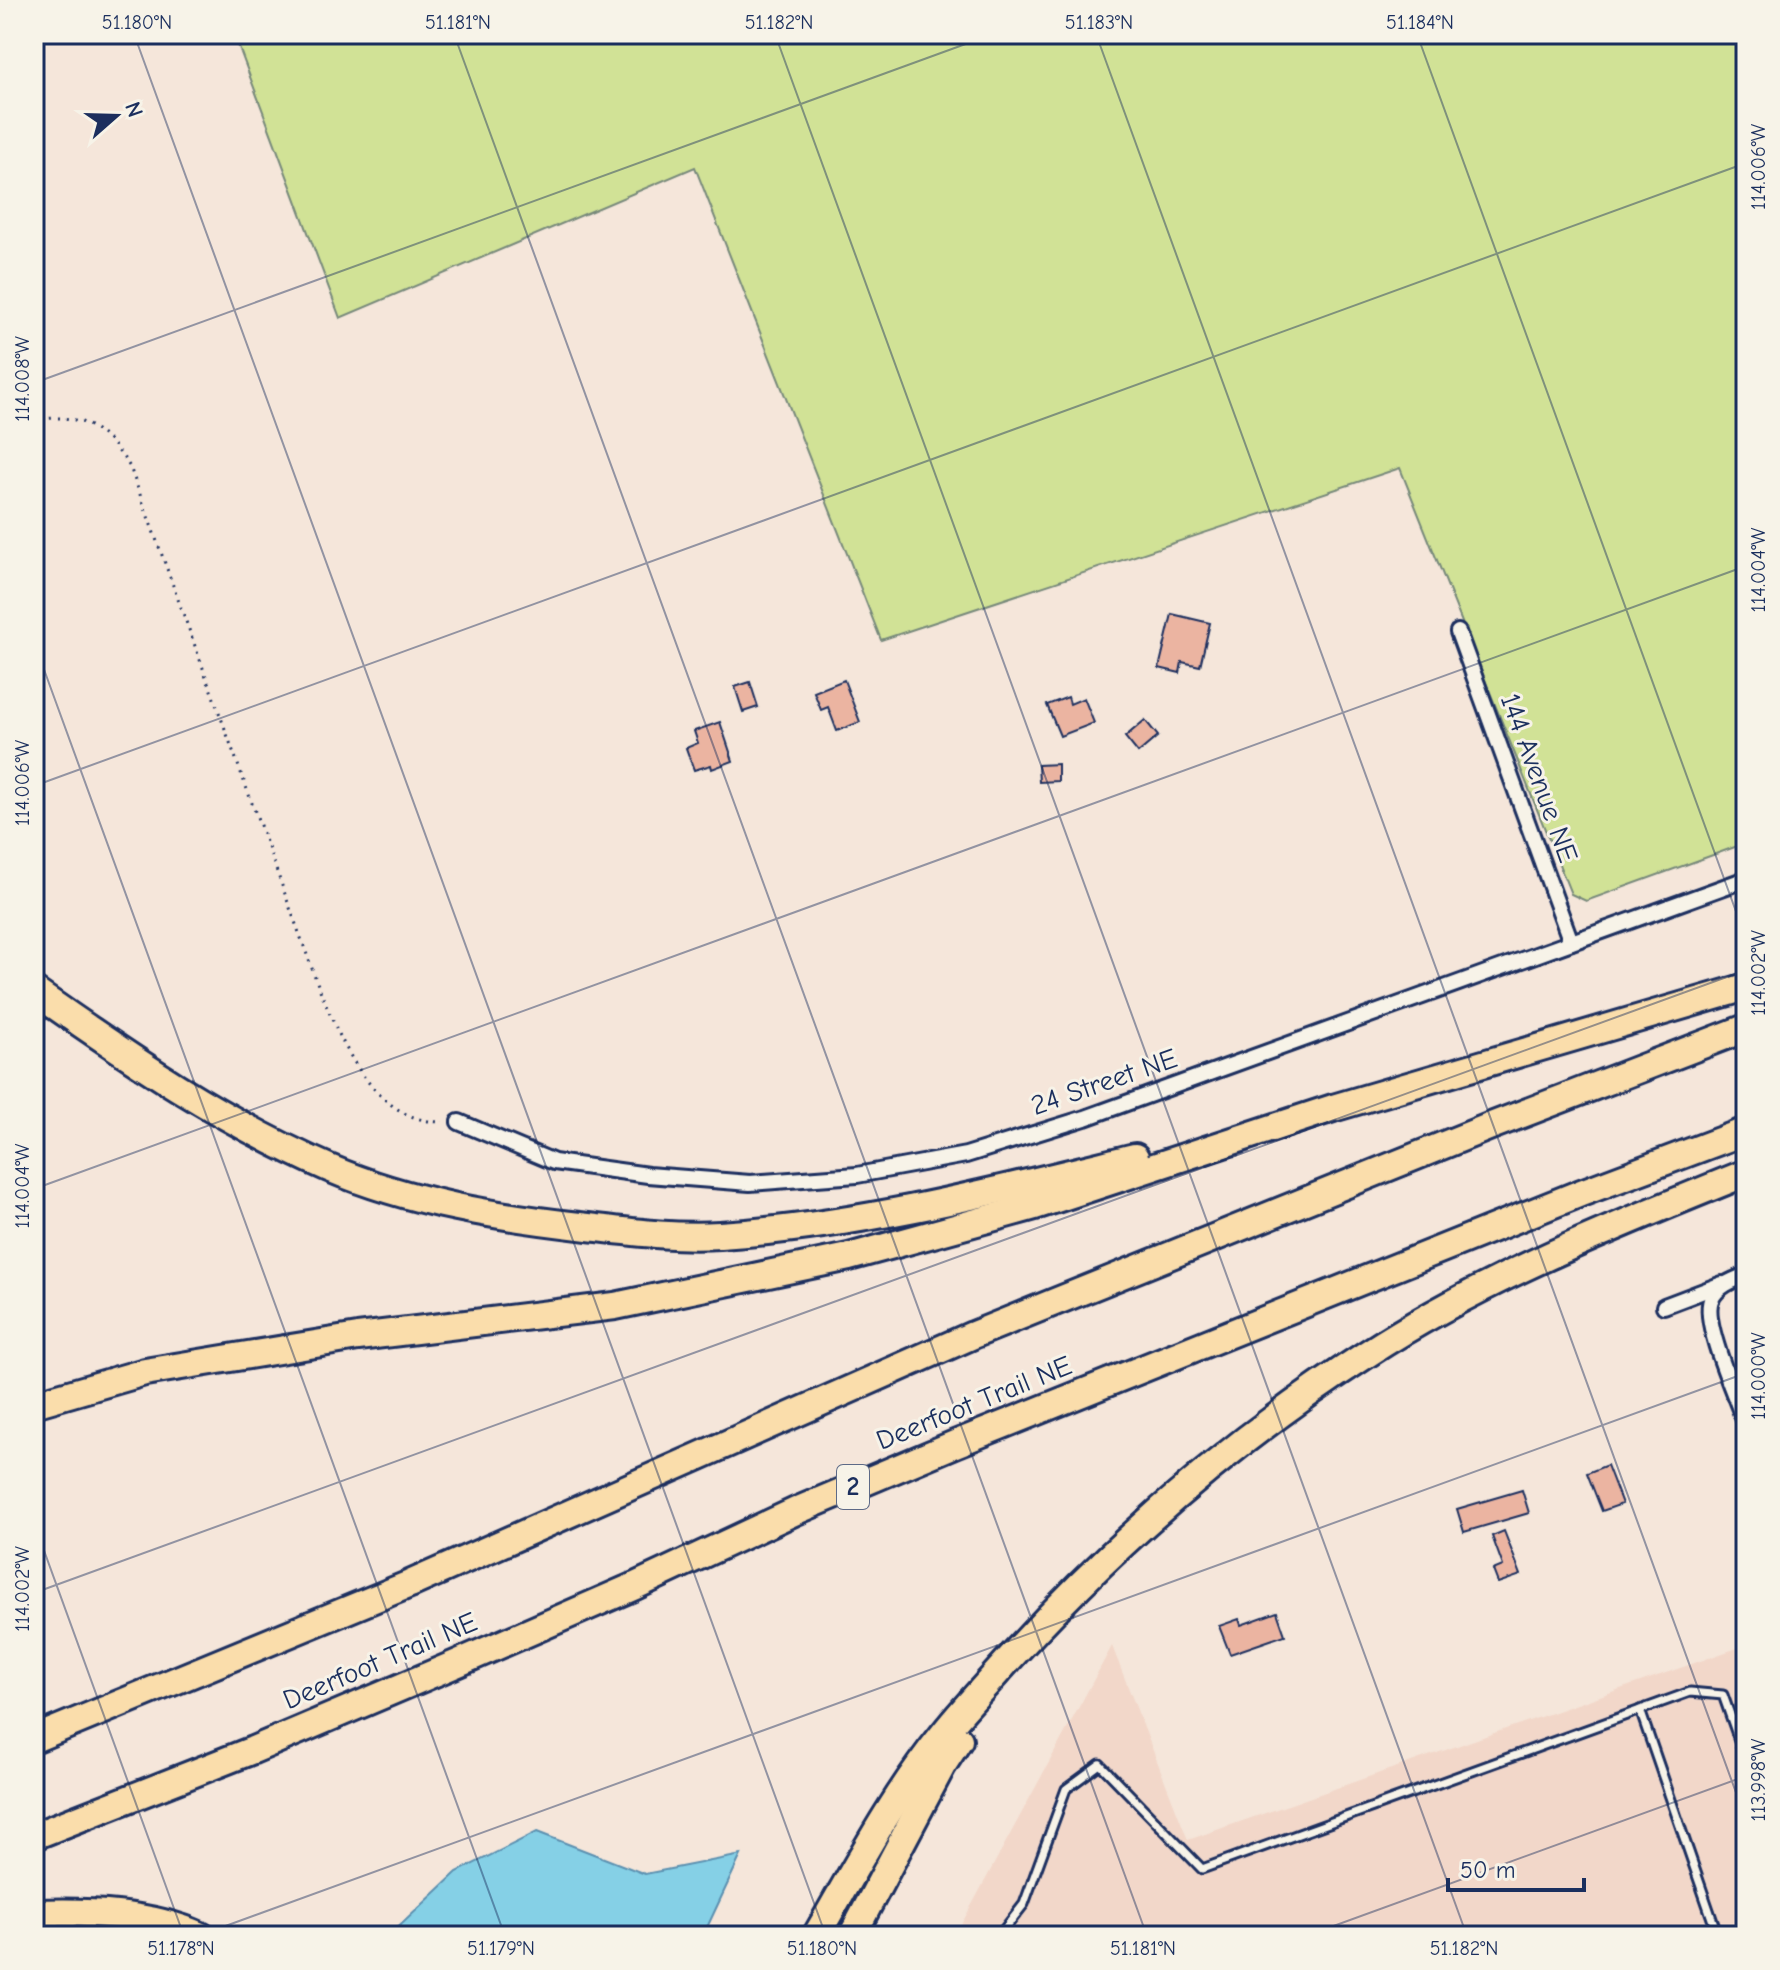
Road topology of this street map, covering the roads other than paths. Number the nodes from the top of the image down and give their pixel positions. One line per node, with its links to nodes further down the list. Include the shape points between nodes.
1 (1458, 632): 5 (street, 144 Avenue NE)
2 (1746, 699): 3 (lane)
3 (1746, 742)
4 (1746, 879): 5 (street, 24 Street NE)
5 (1571, 942): 10 (street, 24 Street NE, via 1085,1118 966,1155 857,1175 750,1183 648,1175 554,1162)
6 (1746, 987): 9 (highway)
7 (34, 991): 9 (highway, via 221,1115 330,1168 437,1203 500,1216 658,1234 719,1235 893,1213)
8 (1746, 1028): 19 (highway, via 973,1335 410,1584)
9 (1333, 1108): 15 (highway, via 1035,1206 860,1254 615,1306 358,1337 145,1372)
10 (459, 1122)
11 (1746, 1131): 21 (highway, Deerfoot Trail NE / 2, via 955,1444 253,1750)
12 (1746, 1173): 17 (highway, via 1509,1275 1368,1353 1184,1490)
13 (1735, 1280): 14 (street); 16 (street, via 1712,1298 1709,1322)
14 (1664, 1306)
15 (34, 1404)
16 (1746, 1425)
17 (1028, 1638): 24 (highway, via 940,1737 876,1832); 25 (highway, via 942,1766)
18 (1640, 1710): 20 (lane, via 1690,1692 1723,1695); 26 (lane, via 1202,1869 1100,1764 1066,1789 1024,1904); 27 (lane)
19 (34, 1739)
20 (1746, 1760)
21 (34, 1836)
22 (34, 1913): 23 (highway, via 135,1918)
23 (201, 1936)
24 (816, 1936)
25 (852, 1936)
26 (999, 1936)
27 (1718, 1936)

